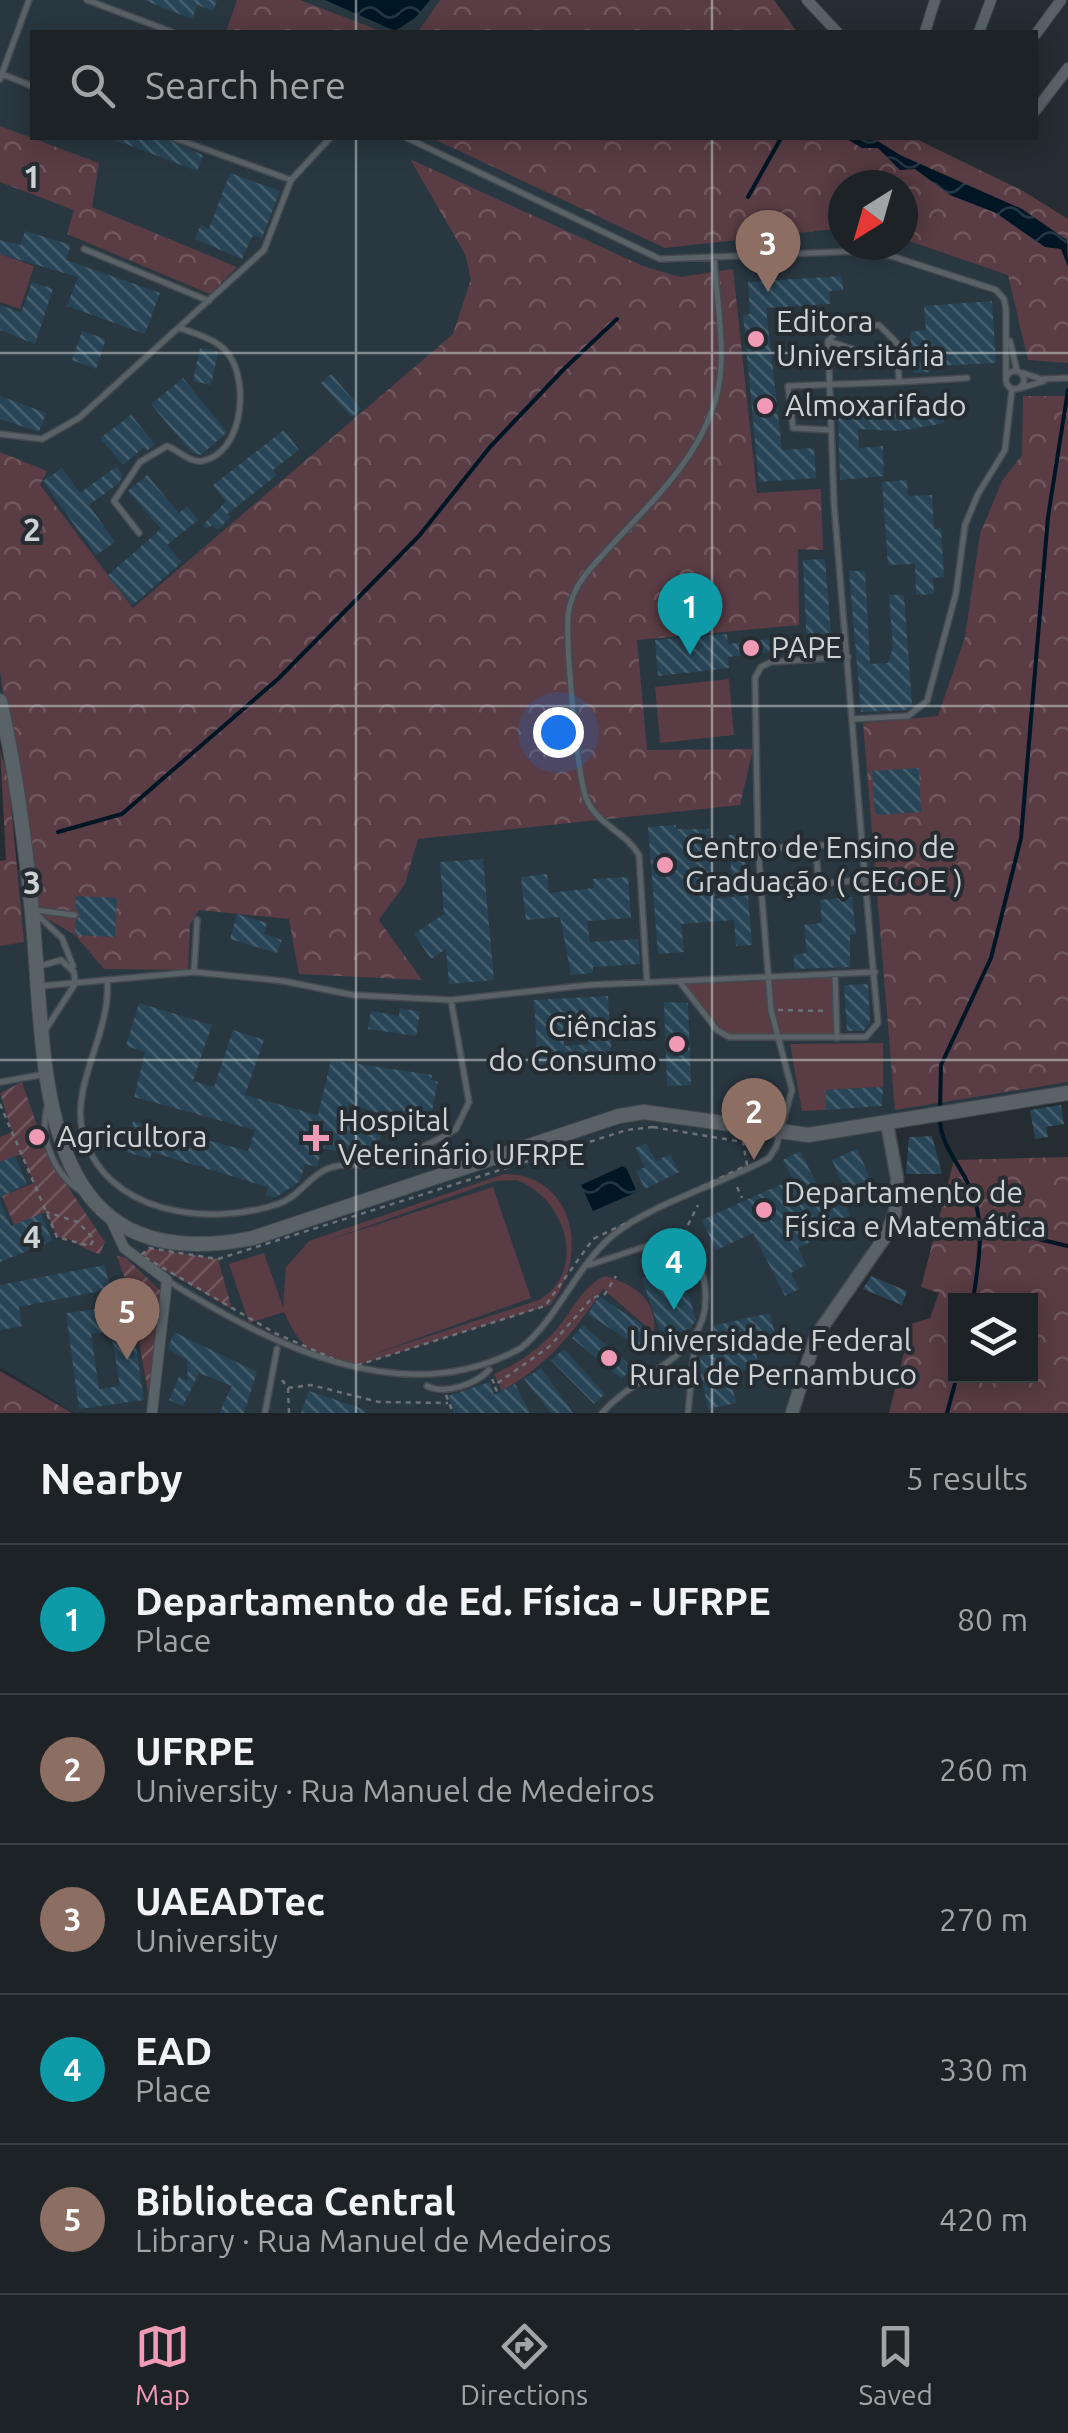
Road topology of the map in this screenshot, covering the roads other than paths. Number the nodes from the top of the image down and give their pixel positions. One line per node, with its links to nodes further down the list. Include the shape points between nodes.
1 (30, 0): 13 (lane)
2 (87, 0): 7 (lane)
3 (807, 0): 8 (street)
4 (934, 0): 9 (street)
5 (990, 0): 10 (street)
6 (1062, 0): 11 (street)
7 (167, 30)
8 (835, 30)
9 (926, 30)
10 (980, 30)
11 (1038, 31)
12 (1068, 68): 15 (street)
13 (1, 76): 14 (lane)
14 (30, 85)
15 (1038, 107)
16 (180, 140): 19 (lane)
17 (328, 140): 19 (lane)
18 (410, 140): 21 (lane, via 648,255)
19 (291, 180): 22 (lane, via 264,250)
20 (84, 249): 22 (lane)
21 (714, 258): 23 (lane, via 833,250 891,256 996,290 1004,299); 58 (lane, via 721,367 702,433 667,484 585,574 568,617 582,786 598,818 639,855)
22 (209, 301): 24 (lane)
23 (1006, 323): 27 (lane); 28 (lane)
24 (180, 328): 36 (lane, via 60,432 42,439); 37 (lane, via 217,342 233,360 241,402 226,444 207,459 192,460 167,446 136,467 114,501)
25 (828, 341): 26 (lane); 26 (lane, via 838,330 879,326 893,335); 33 (lane)
26 (898, 364): 32 (lane)
27 (1018, 372): 28 (lane); 31 (lane); 34 (lane, via 1024,384)
28 (1006, 376): 34 (lane)
29 (968, 378): 32 (lane)
30 (1068, 378): 31 (lane)
31 (1052, 379): 34 (lane)
32 (899, 382): 33 (lane)
33 (830, 385): 35 (lane); 35 (lane, via 790,384 786,390 795,430)
34 (1014, 389): 40 (lane, via 1005,450 965,524 956,592 927,701 908,716)
35 (832, 430): 38 (lane)
36 (0, 434)
37 (139, 533)
38 (848, 657): 40 (lane); 43 (lane, via 771,662 757,672)
39 (0, 701): 47 (main road, via 17,777)
40 (853, 719): 41 (lane)
41 (862, 843): 42 (lane); 44 (lane)
42 (815, 844): 43 (lane); 45 (lane)
43 (758, 849): 46 (lane)
44 (864, 879): 45 (lane); 53 (lane)
45 (819, 884): 46 (lane)
46 (762, 891): 55 (lane)
47 (32, 910): 48 (lane); 50 (main road); 51 (lane, via 69,948)
48 (76, 916)
49 (197, 920): 52 (lane)
50 (37, 967): 51 (lane, via 61,960); 60 (main road)
51 (74, 972): 59 (lane)
52 (194, 972): 56 (lane); 61 (lane, via 352,995)
53 (875, 972): 54 (lane); 63 (lane, via 875,1032)
54 (836, 974): 55 (lane); 63 (lane)
55 (768, 979): 57 (lane); 64 (lane)
56 (107, 981): 59 (lane); 61 (lane, via 109,1003 82,1132 100,1167 125,1192 166,1209 212,1217 282,1203 323,1170 377,1162 456,1129 469,1102)
57 (679, 981): 58 (lane); 64 (lane, via 724,1035)
58 (648, 982): 61 (lane)
59 (75, 984): 60 (lane); 62 (lane)
60 (38, 986): 62 (main road)
61 (451, 1000)
62 (42, 1034): 65 (main road)
63 (837, 1038): 64 (lane)
64 (780, 1039): 69 (lane, via 792,1090)
65 (46, 1074): 66 (lane); 70 (main road, via 66,1158)
66 (2, 1080)
67 (1068, 1093): 68 (main road)
68 (887, 1124): 69 (main road, via 808,1135); 81 (street, via 897,1178 895,1213 816,1336)
69 (779, 1132): 70 (main road, via 670,1113 619,1116 229,1242 168,1242); 71 (lane, via 769,1158 630,1224)
70 (107, 1212): 72 (street, via 124,1248)
71 (586, 1266): 73 (lane, via 665,1240 692,1244 707,1289); 76 (lane, via 523,1346 490,1369)
72 (167, 1280): 74 (lane); 77 (street)
73 (695, 1337): 79 (lane); 80 (lane)
74 (278, 1349): 75 (lane); 78 (lane)
75 (300, 1360)
76 (414, 1387)
77 (152, 1413)
78 (265, 1413)
79 (602, 1413)
80 (688, 1413)
81 (792, 1413)

